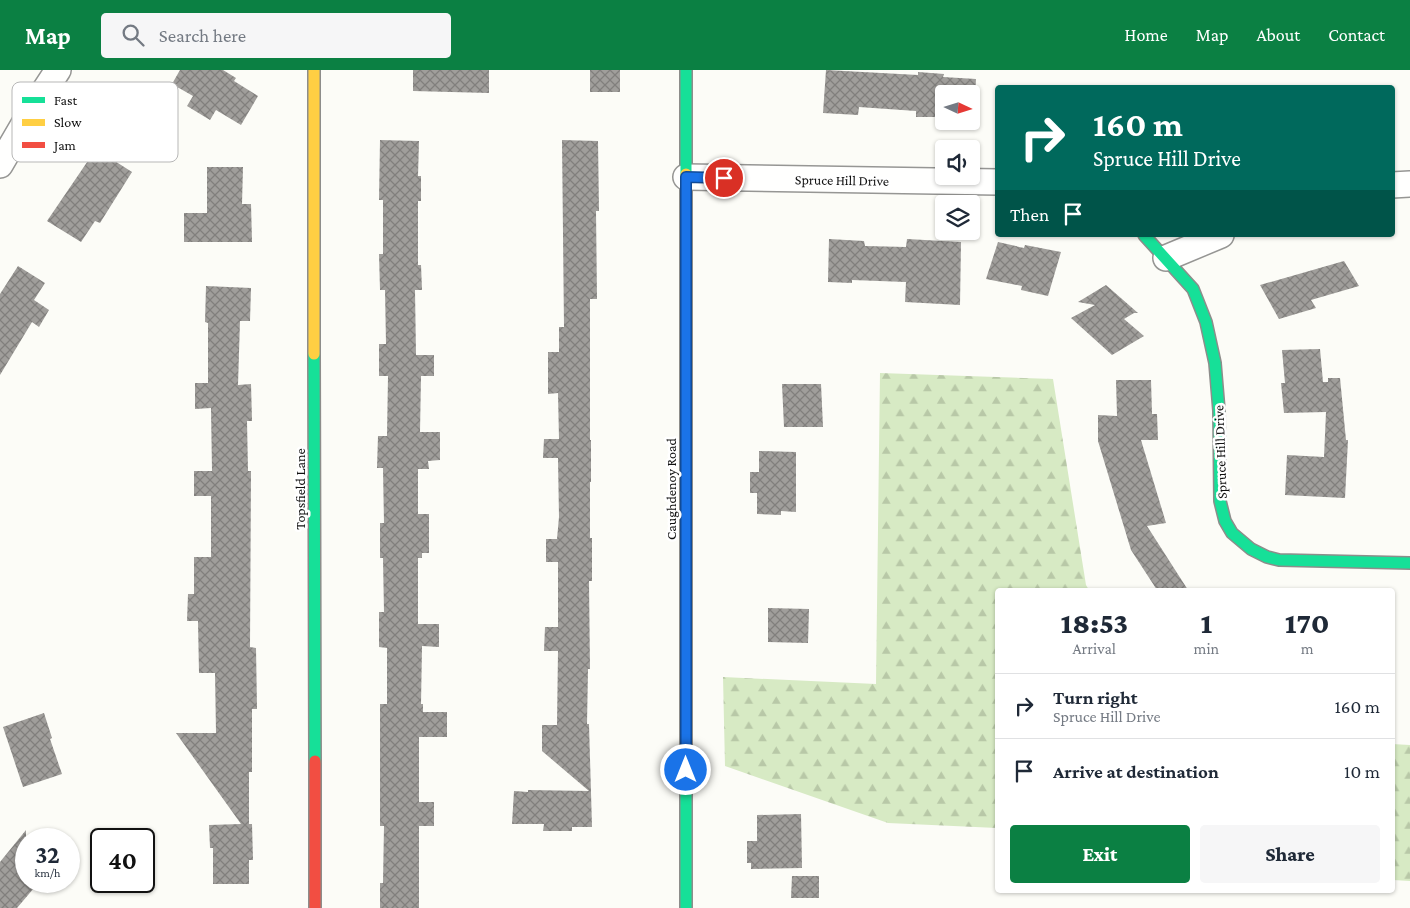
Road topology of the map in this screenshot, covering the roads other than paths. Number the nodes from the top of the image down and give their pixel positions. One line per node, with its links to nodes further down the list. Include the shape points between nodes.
1 (58, 70): 4 (street)
2 (314, 70): 15 (street, Topsfield Lane)
3 (686, 70): 7 (street, Caughdenoy Road)
4 (50, 82)
5 (12, 144): 6 (street)
6 (0, 165)
7 (686, 177): 8 (street, Spruce Hill Drive); 16 (street, Caughdenoy Road)
8 (995, 182)
9 (1410, 184): 10 (street)
10 (1395, 185)
11 (1146, 237): 13 (street, Spruce Hill Drive)
12 (1216, 237): 13 (street)
13 (1166, 258): 14 (street, Spruce Hill Drive, via 1193,289 1206,322 1216,373 1219,411 1220,501 1232,533 1251,549 1279,560)
14 (1410, 563)
15 (315, 908)
16 (686, 908)

